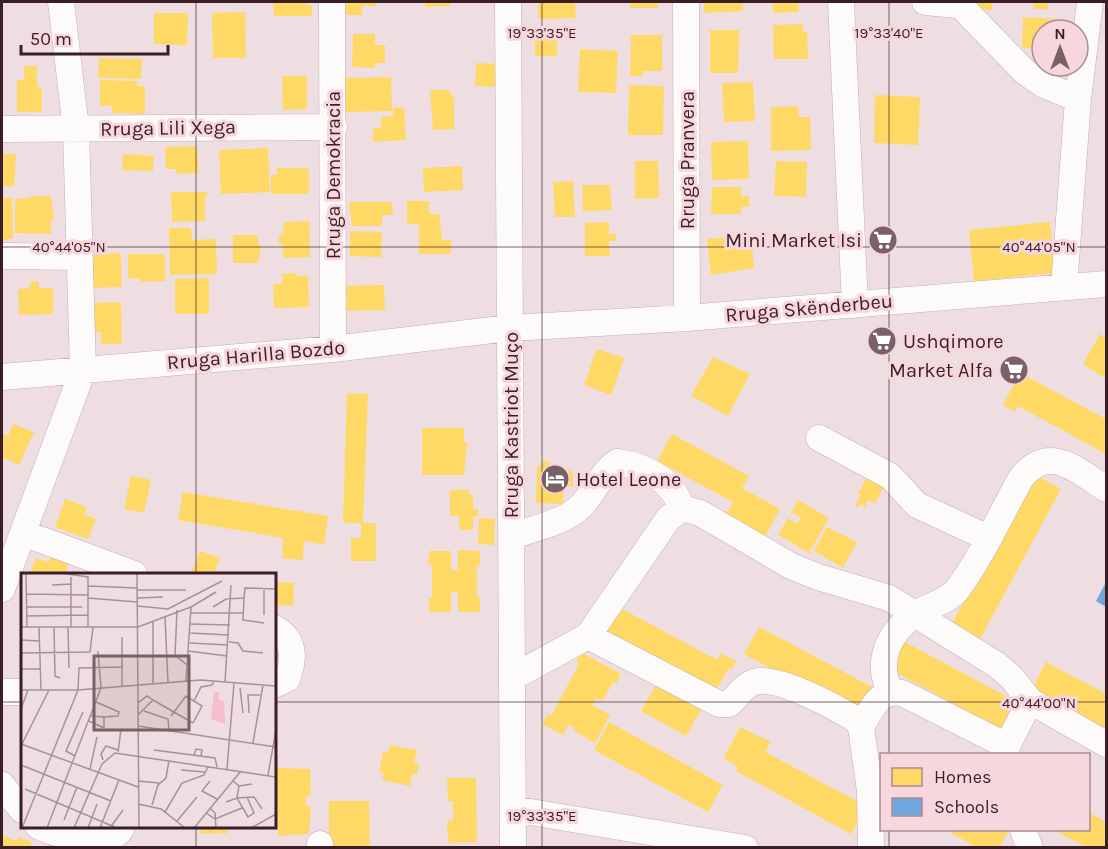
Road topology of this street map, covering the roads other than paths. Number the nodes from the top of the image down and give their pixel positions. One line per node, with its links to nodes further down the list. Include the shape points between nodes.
1 (61, 2): 12 (street)
2 (332, 2): 10 (street, Rruga Demokracia)
3 (508, 2): 19 (street, Rruga Kastriot Muço)
4 (686, 2): 18 (street, Rruga Pranvera)
5 (841, 2): 17 (street)
6 (925, 2): 8 (street)
7 (1090, 2): 9 (street)
8 (958, 3): 9 (street, via 1025,72)
9 (1078, 99): 16 (street)
10 (334, 127): 12 (street, Rruga Lili Xega); 20 (street, Rruga Demokracia)
11 (2, 129): 12 (street, Rruga Lili Xega)
12 (76, 129): 14 (street)
13 (2, 256): 14 (street)
14 (79, 257): 21 (street)
15 (1107, 284): 16 (street, Rruga Skënderbeu)
16 (1064, 287): 17 (street, Rruga Skënderbeu)
17 (855, 305): 18 (street, Rruga Skënderbeu)
18 (687, 318): 19 (street, Rruga Skënderbeu)
19 (510, 328): 20 (street, Rruga Harilla Bozdo); 27 (street, Rruga Kastriot Muço)
20 (333, 349): 21 (street, Rruga Harilla Bozdo)
21 (83, 370): 22 (street, Rruga Harilla Bozdo); 26 (street)
22 (2, 377)
23 (819, 438): 28 (street, via 890,476 917,505)
24 (1107, 489): 28 (street, via 1064,463 1045,460 1031,466 1021,478)
25 (682, 508): 27 (street, via 675,491 664,480 631,464 617,462 605,471 582,505 567,517); 31 (street, via 700,513 791,566 873,591); 33 (street, via 668,519)
26 (23, 533): 29 (street); 30 (street)
27 (512, 536): 34 (street, Rruga Kastriot Muço)
28 (988, 538): 31 (street, via 954,594)
29 (131, 573)
30 (2, 589)
31 (916, 614): 36 (street, via 896,632 883,657 883,676); 39 (street, via 997,665)
32 (276, 629): 35 (street, via 291,643 292,657 287,679)
33 (588, 636): 34 (street); 40 (street, via 719,704 729,704 753,682 771,682 848,715)
34 (513, 677): 45 (street, Rruga Kastriot Muço)
35 (276, 685)
36 (891, 691): 40 (street, via 882,695); 42 (street, via 902,693)
37 (2, 692): 38 (street)
38 (21, 692)
39 (1030, 700): 41 (street); 42 (street)
40 (861, 727): 51 (street, via 870,791)
41 (1107, 744)
42 (1007, 750)
43 (2, 785): 44 (street)
44 (21, 809)
45 (513, 809): 49 (street, Rruga Kastriot Muço); 50 (street)
46 (43, 828): 47 (street, via 101,843 117,838)
47 (121, 828)
48 (1023, 831): 52 (street)
49 (513, 848)
50 (745, 848)
51 (871, 848)
52 (1030, 848)

